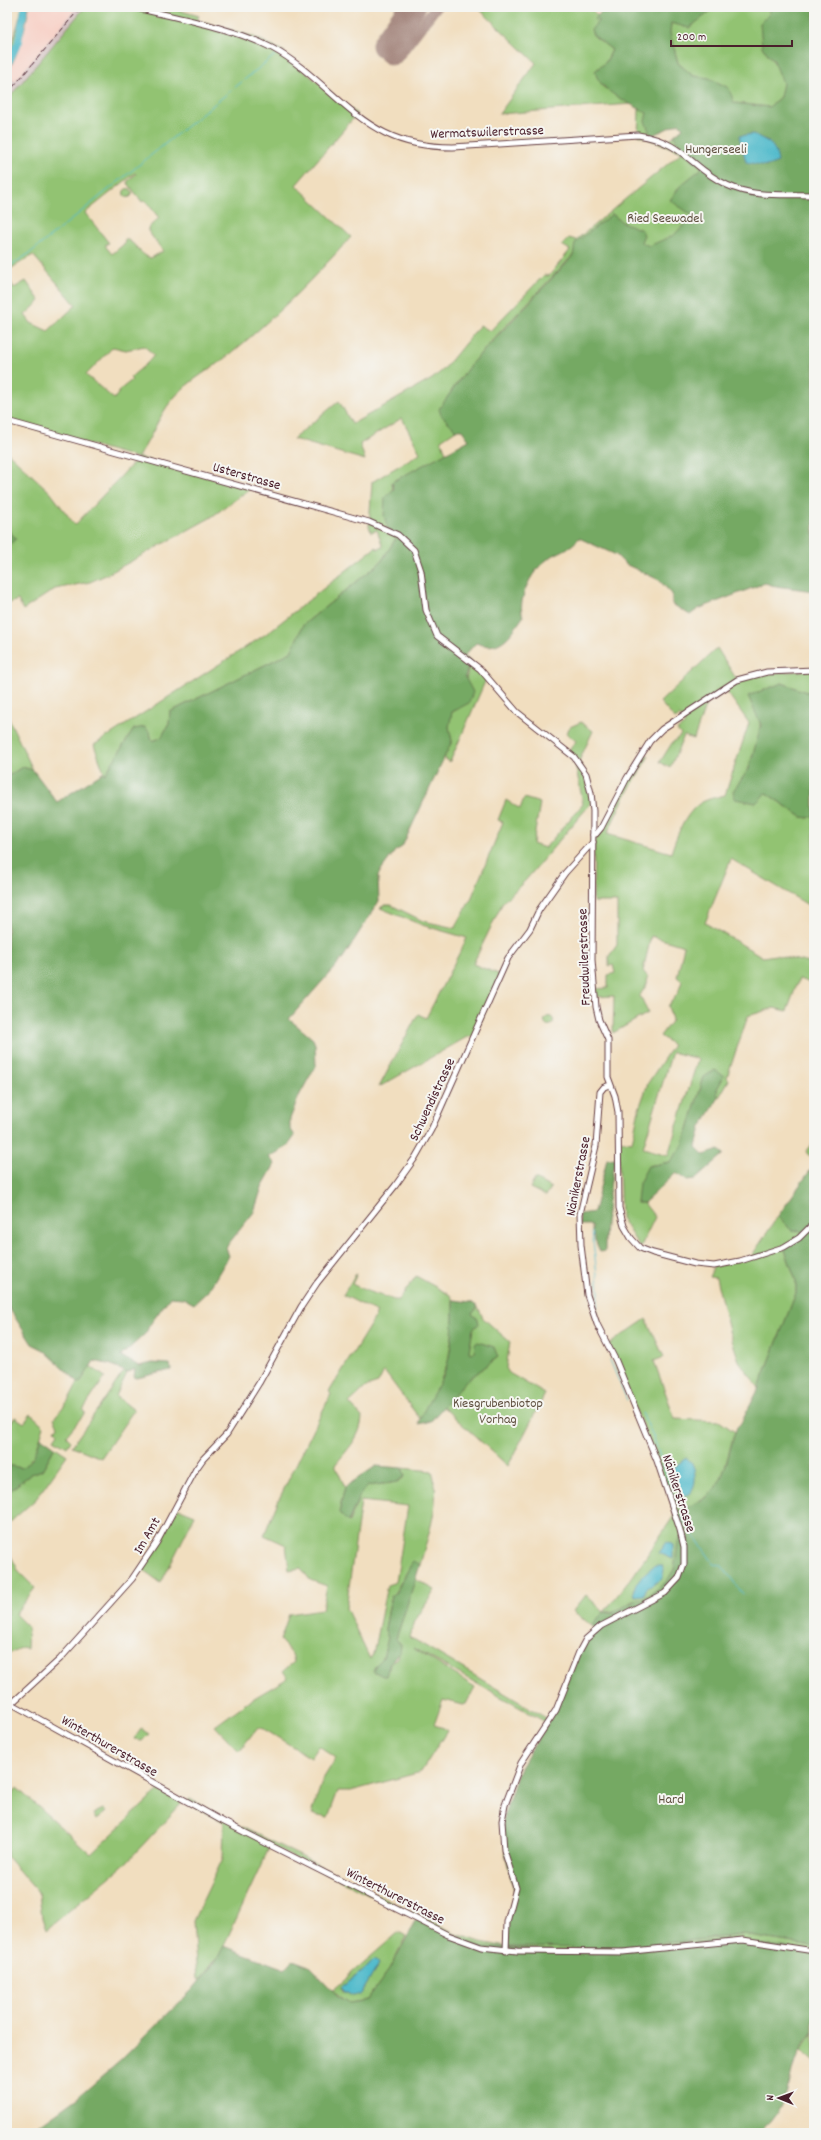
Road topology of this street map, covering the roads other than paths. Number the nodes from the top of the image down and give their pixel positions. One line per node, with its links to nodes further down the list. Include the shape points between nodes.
1 (133, 7): 2 (street, Wermatswilerstrasse, via 233,33 272,48 306,70 367,122 385,133 411,143 453,147 638,135 674,146 710,175 734,188 759,194)
2 (814, 195)
3 (7, 421): 4 (street, Usterstrasse, via 388,529 406,540 418,557)
4 (426, 610): 6 (street, Freudwilerstrasse, via 433,629 444,643 474,664 521,716 578,761 586,774 591,793)
5 (814, 670): 6 (street, via 767,672 737,680 662,729 643,753 601,828)
6 (593, 835): 7 (street, Freudwilerstrasse)
7 (593, 842): 8 (street, Freudwilerstrasse, via 593,972 597,1016 609,1043); 10 (street, Schwendistrasse, via 565,873 539,910 530,929 508,958 431,1130 415,1158 317,1282)
8 (610, 1085): 9 (street, Freudwilerstrasse, via 618,1112 619,1208 624,1226 640,1248 695,1264 724,1265 784,1247 799,1238); 12 (street, Nänikerstrasse, via 602,1088 600,1092 595,1152 580,1214 584,1277 592,1312 628,1389 675,1512 683,1541 684,1564 679,1578 665,1593 601,1626 586,1639 556,1710 522,1763 505,1805 502,1821 503,1844 516,1888 507,1922)
9 (814, 1223)
10 (274, 1358): 11 (street, Im Amt, via 227,1434 196,1469 140,1568 60,1659)
11 (9, 1703): 12 (street, Winterthurerstrasse, via 224,1822 448,1935 474,1945)
12 (506, 1950): 13 (street, Winterthurerstrasse, via 628,1952 726,1940 760,1941)
13 (814, 1951)

